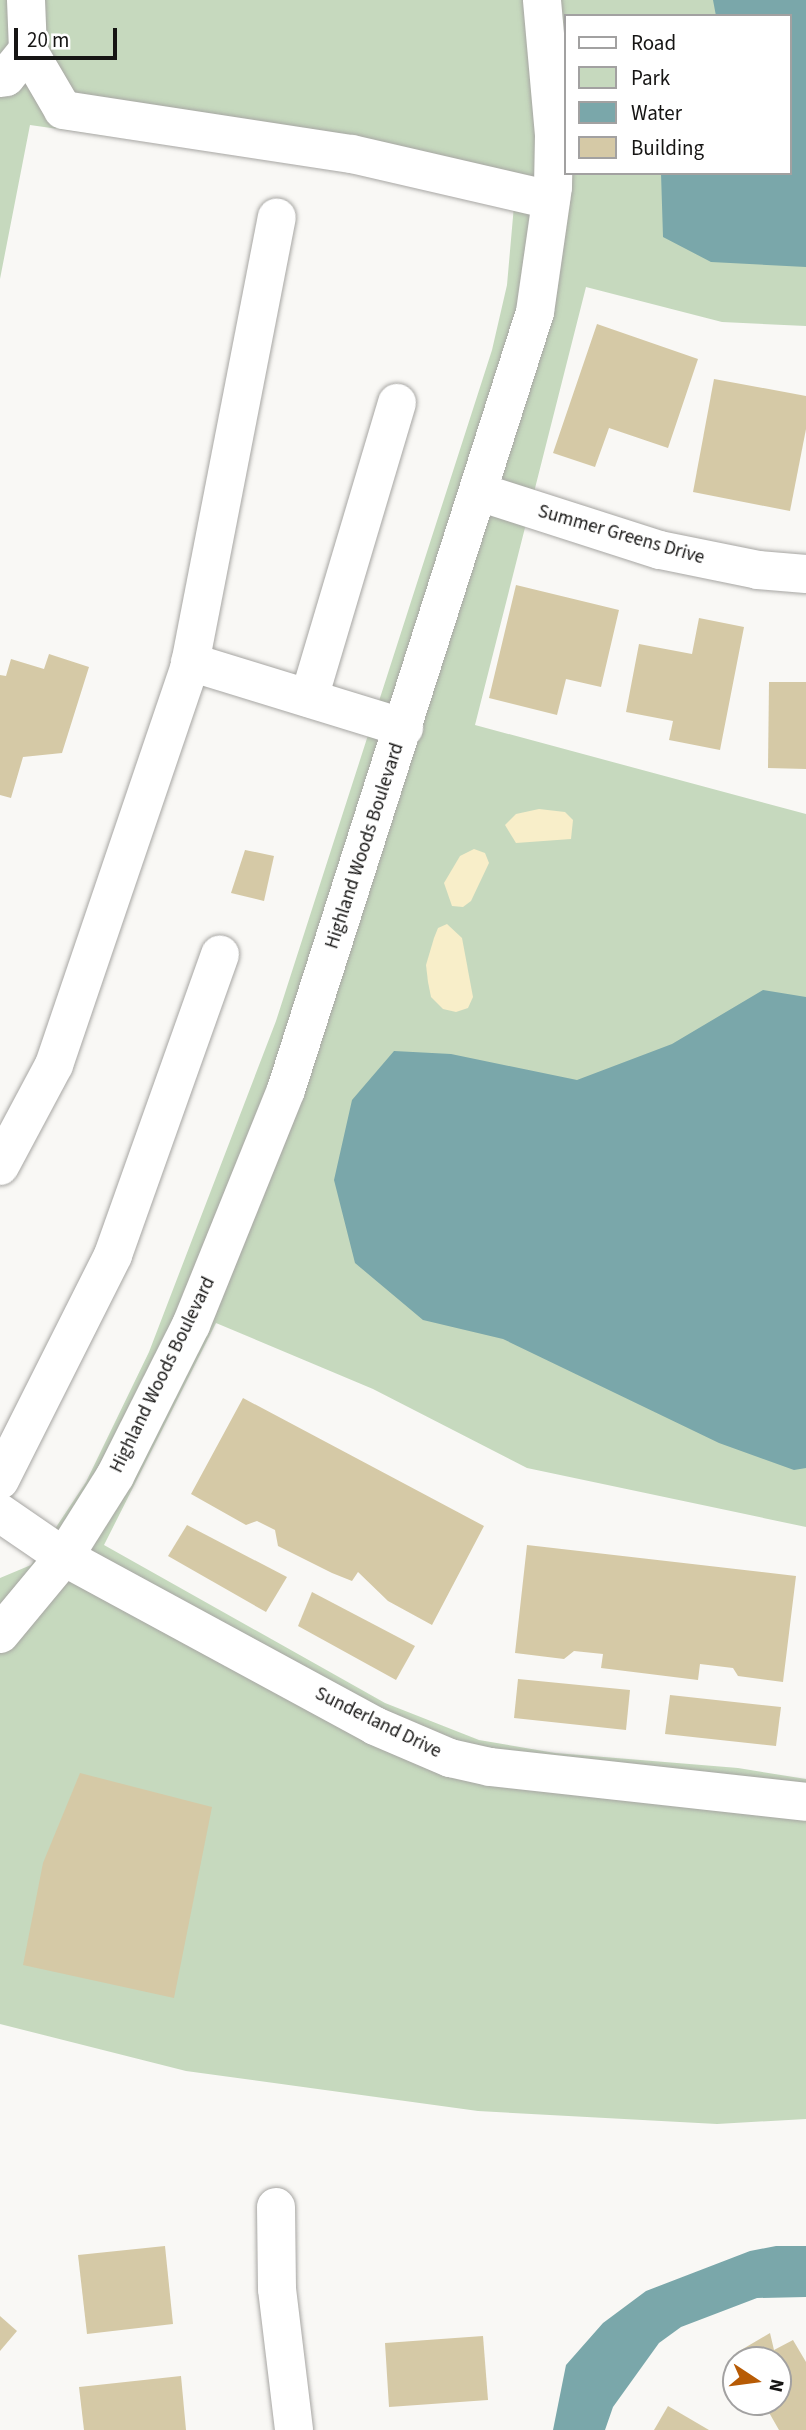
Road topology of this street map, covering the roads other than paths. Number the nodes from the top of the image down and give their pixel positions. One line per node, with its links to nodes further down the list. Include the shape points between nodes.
1 (26, 0): 3 (street)
2 (542, 0): 5 (street, Highland Woods Boulevard, via 552,83)
3 (28, 50): 4 (street, via 6,77); 5 (street, via 63,110 352,154)
4 (0, 78)
5 (551, 200): 8 (street, Highland Woods Boulevard, via 535,312)
6 (277, 218): 10 (street)
7 (397, 403): 11 (street)
8 (479, 492): 9 (street, Summer Greens Drive, via 660,550); 12 (street, Highland Woods Boulevard)
9 (806, 575)
10 (190, 662): 11 (street); 14 (street, via 54,1065)
11 (309, 698): 12 (street)
12 (404, 728): 17 (street, Highland Woods Boulevard, via 286,1090 230,1234 115,1476)
13 (220, 954): 15 (street, via 113,1255)
14 (0, 1166)
15 (0, 1480)
16 (0, 1513): 17 (street, Sunderland Drive)
17 (64, 1557): 18 (street, Highland Woods Boulevard); 19 (street, Sunderland Drive, via 375,1726 450,1758 490,1767)
18 (0, 1634)
19 (806, 1802)
20 (276, 2207): 21 (street, via 277,2288)
21 (294, 2430)

